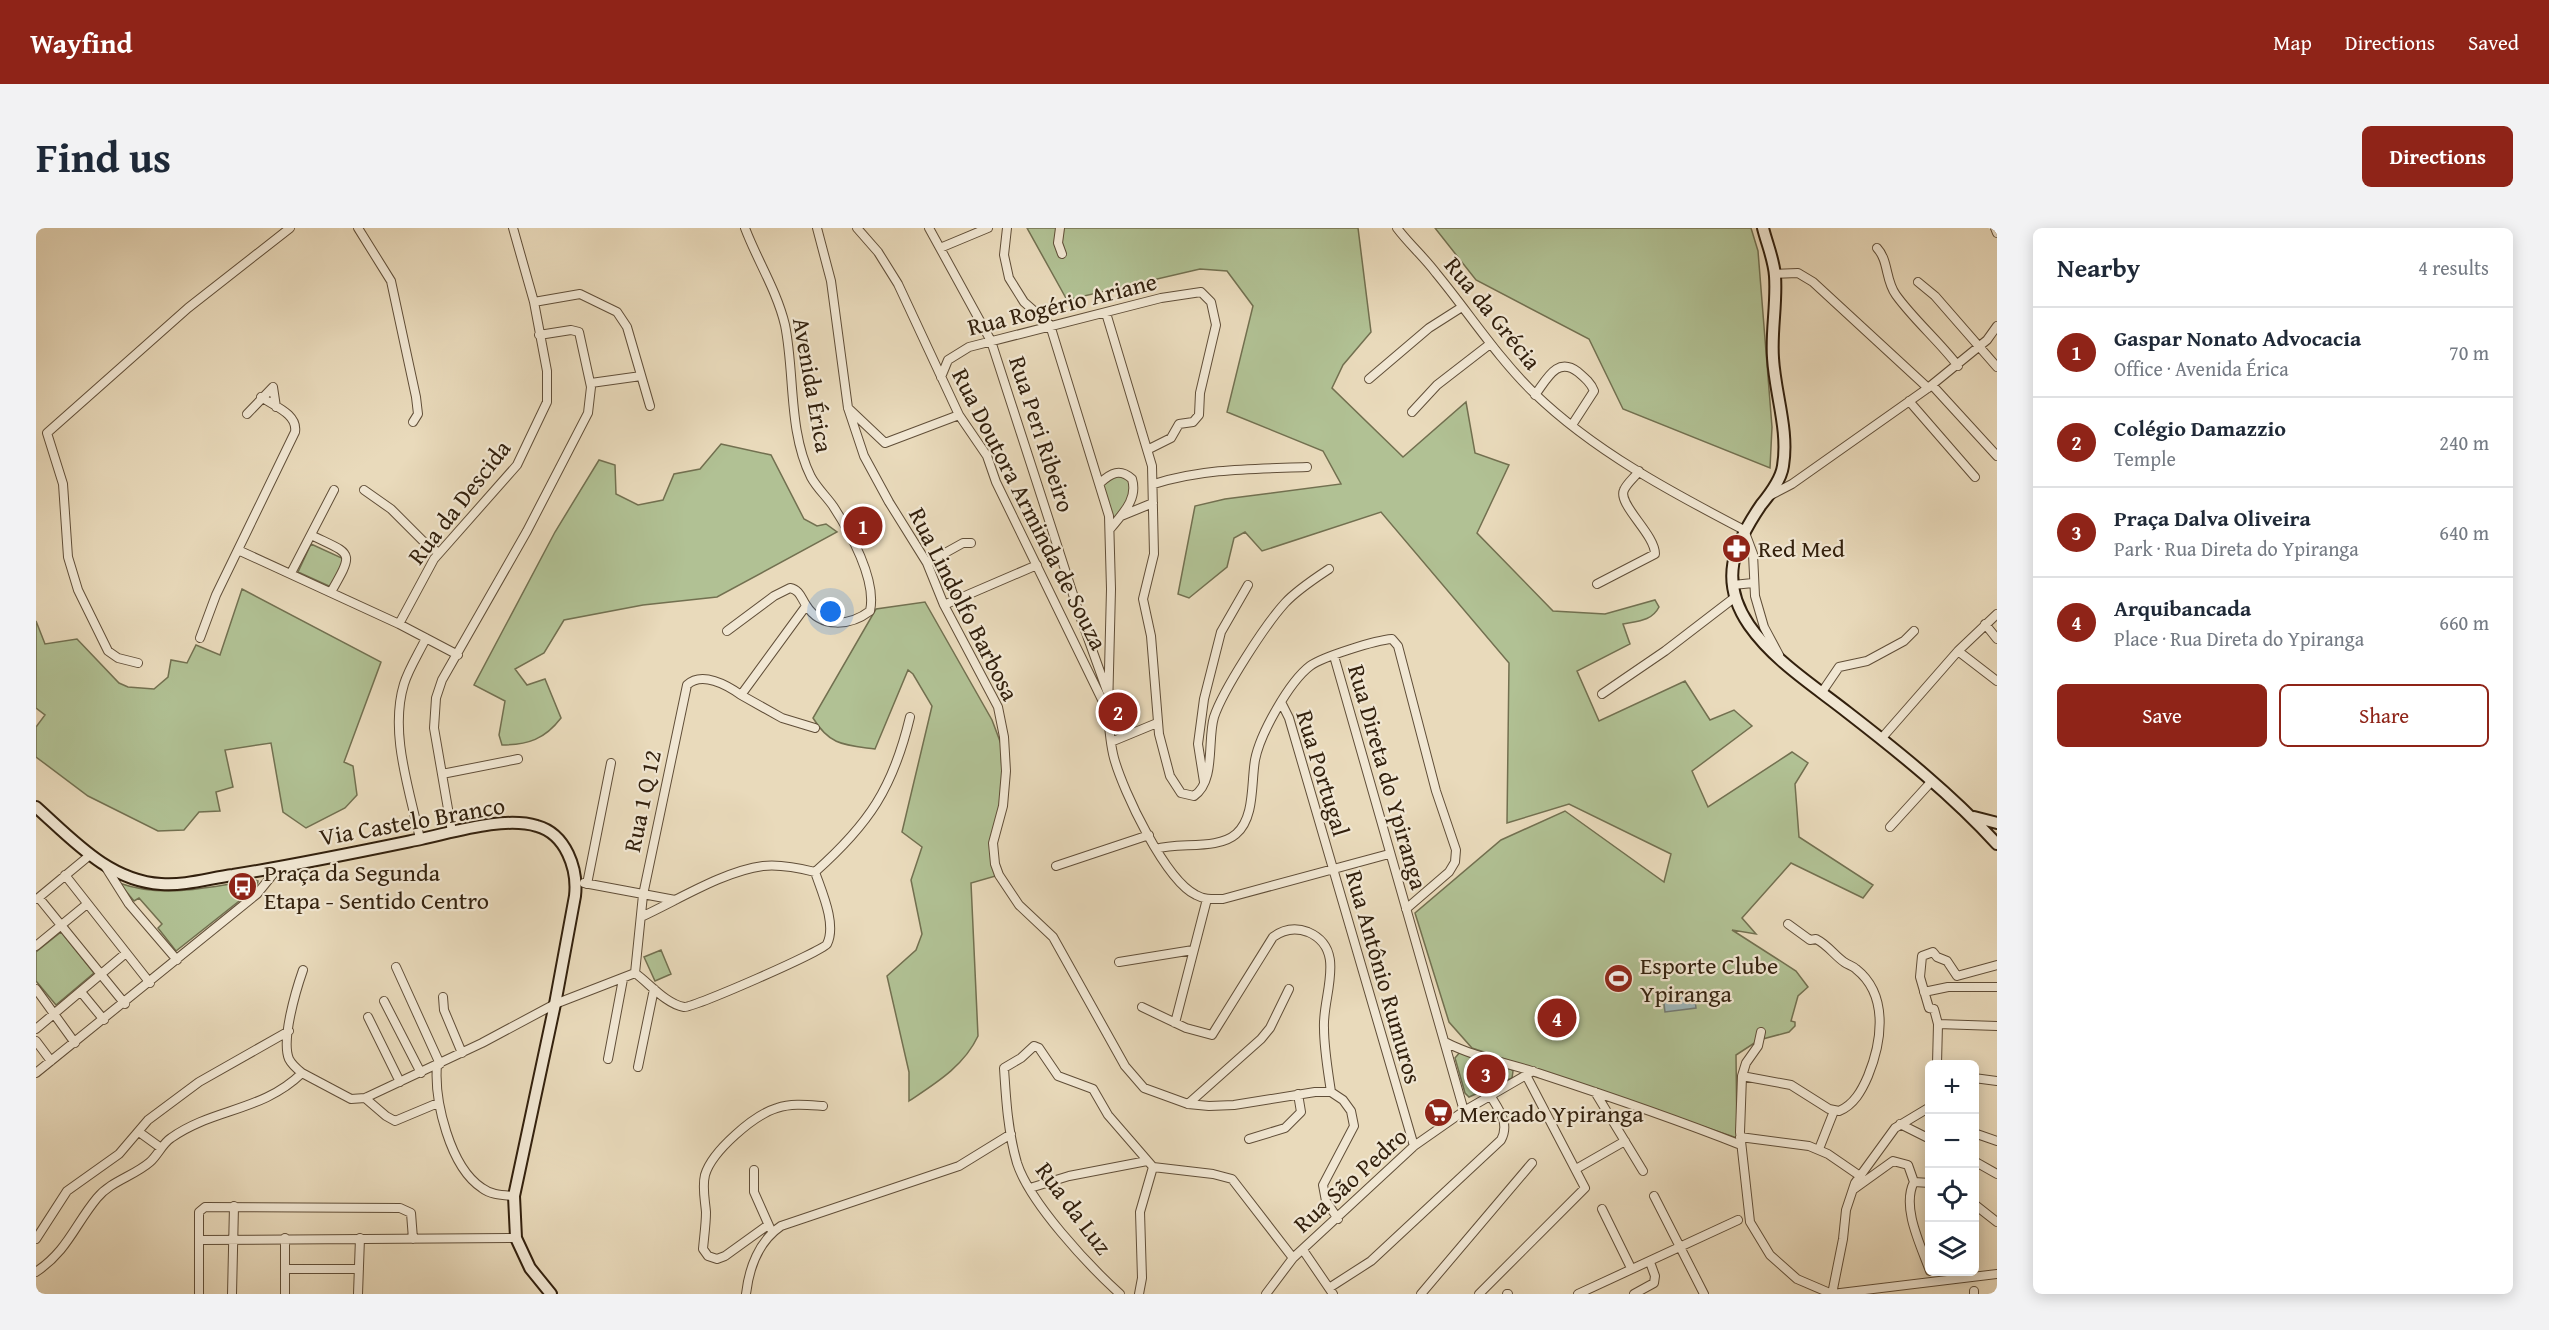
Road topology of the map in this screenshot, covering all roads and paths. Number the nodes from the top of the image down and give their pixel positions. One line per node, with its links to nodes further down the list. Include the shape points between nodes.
1 (290, 228): 89 (street, via 188,308 47,433 63,484 68,557 75,582 108,651)
2 (358, 228): 45 (street, via 387,272 394,291 416,397 418,414)
3 (513, 228): 20 (street, Rua da Descida)
4 (745, 228): 76 (street, Avenida Érica, via 784,323 804,459 855,543 869,586 870,611 862,617 833,623)
5 (817, 228): 41 (street, Rua Lindolfo Barbosa, via 831,281)
6 (857, 228): 32 (street, Rua Doutora Arminda de Souza, via 898,284)
7 (929, 228): 15 (street, Rua Peri Ribeiro)
8 (988, 228): 15 (street)
9 (1007, 228): 23 (street, via 1004,255 1009,278 1024,302)
10 (1060, 228): 17 (street, via 1058,243)
11 (1397, 228): 21 (street, Rua da Grécia)
12 (1763, 228): 18 (main road)
13 (1995, 228): 14 (street)
14 (1997, 234)
15 (940, 248): 26 (street, Rua Peri Ribeiro)
16 (1876, 248): 29 (street, via 1886,261 1895,294)
17 (1062, 254)
18 (1775, 274): 35 (street, via 1798,273 1813,282); 56 (main road, via 1773,358 1785,448 1783,469)
19 (1918, 282): 28 (street)
20 (534, 302): 25 (street, Rua da Descida); 31 (street, via 580,294 617,312 627,327)
21 (1462, 307): 27 (street, Rua da Grécia); 33 (street, via 1429,328)
22 (1106, 313): 23 (street, Rua Rogério Ariane); 47 (street); 47 (street, Rua Rogério Ariane, via 1193,291 1206,295 1215,313 1197,419 1179,424 1171,438)
23 (1050, 326): 26 (street, Rua Rogério Ariane); 52 (street)
24 (1996, 328): 28 (street)
25 (539, 335): 34 (street, via 579,332); 64 (street, Rua da Descida, via 549,390 533,434 516,465)
26 (991, 341): 32 (street, Rua Rogério Ariane, via 954,354); 94 (street, Rua Peri Ribeiro)
27 (1491, 344): 36 (street, Rua da Grécia); 42 (street, via 1437,385)
28 (1980, 348): 29 (street); 30 (street)
29 (1958, 366): 35 (street)
30 (1997, 367)
31 (641, 376): 34 (street); 39 (street)
32 (941, 377): 44 (street, Rua Doutora Arminda de Souza)
33 (1369, 379)
34 (591, 383): 86 (street, via 588,413 578,435)
35 (1930, 387): 38 (street); 48 (street)
36 (1535, 394): 46 (street, Rua da Grécia); 46 (street, Rua da Grécia, via 1556,367 1565,365 1588,380 1594,391)
37 (261, 397): 40 (street); 40 (street, via 273,387); 43 (street)
38 (1909, 401): 51 (street); 56 (street)
39 (650, 406)
40 (276, 407): 63 (street, via 294,421 295,432)
41 (849, 408): 44 (street, via 885,443); 65 (street, Rua Lindolfo Barbosa, via 872,472)
42 (1412, 412)
43 (247, 414)
44 (959, 415): 66 (street, Rua Doutora Arminda de Souza, via 987,456)
45 (413, 422)
46 (1572, 425): 50 (street, Rua da Grécia)
47 (1149, 449): 53 (street)
48 (1997, 456)
49 (1307, 467): 53 (street, via 1222,470)
50 (1639, 471): 60 (street, Rua da Grécia); 70 (street, via 1623,490 1623,499 1654,546 1654,554)
51 (1975, 477)
52 (1100, 483): 58 (street, via 1120,472 1132,479 1133,497); 59 (street)
53 (1154, 484): 57 (street)
54 (334, 489): 61 (street)
55 (364, 490): 64 (street)
56 (1769, 496): 60 (main road)
57 (1153, 503): 58 (street); 98 (street, via 1154,554 1143,599 1151,636)
58 (1120, 517): 59 (street)
59 (1111, 528): 94 (street)
60 (1744, 530): 69 (street, via 1753,554); 72 (main road, via 1734,555)
61 (311, 535): 68 (street); 73 (street, via 348,557)
62 (971, 543): 65 (street, via 963,543)
63 (238, 550): 68 (street); 82 (street)
64 (439, 553): 78 (street, Rua da Descida)
65 (927, 563): 75 (street, Rua Lindolfo Barbosa)
66 (1037, 565): 75 (street); 96 (street, Rua Doutora Arminda de Souza)
67 (1329, 569): 106 (street, via 1285,603 1226,694 1211,728)
68 (291, 573): 73 (street)
69 (1753, 583): 72 (street); 88 (street, via 1764,627)
70 (1597, 584)
71 (1248, 585): 106 (street, via 1221,632 1201,712 1198,750)
72 (1733, 585): 74 (main road)
73 (332, 592): 78 (street)
74 (1730, 601): 88 (main road); 92 (street)
75 (945, 605): 190 (street, Rua Lindolfo Barbosa, via 995,697 1002,719 1005,790 993,851 999,875 1018,906 1046,929 1059,946 1133,1079 1152,1092)
76 (806, 606): 80 (street, via 798,591 790,588); 93 (street)
77 (1997, 614): 79 (street)
78 (399, 624): 83 (street)
79 (1985, 624): 84 (street); 85 (street)
80 (727, 631)
81 (1914, 631): 91 (street, via 1904,641 1867,661 1839,667)
82 (200, 638)
83 (426, 638): 86 (street); 113 (street, via 405,684 399,715)
84 (1997, 639)
85 (1958, 651): 90 (street); 100 (street)
86 (459, 656): 104 (street, via 442,680 434,714)
87 (1334, 656): 95 (street, via 1309,667); 117 (street, Rua Direta do Ypiranga); 131 (street, via 1388,639 1395,640 1398,646 1421,738 1456,850 1449,872)
88 (1782, 660): 91 (main road)
89 (138, 663)
90 (1997, 681)
91 (1822, 692): 100 (main road)
92 (1602, 694)
93 (741, 695): 99 (street, via 782,718); 126 (street, Rua 1 Q 12, via 726,685 701,679 690,682 684,693)
94 (1108, 695): 96 (street)
95 (1282, 704): 115 (street, via 1259,746 1247,814 1238,832 1220,842); 116 (street, Rua Portugal)
96 (1108, 712): 101 (street, Rua Doutora Arminda de Souza)
97 (910, 717): 123 (street, via 893,776 876,806 855,834)
98 (1157, 723): 101 (street); 106 (street, via 1176,789 1194,796)
99 (815, 728)
100 (1881, 739): 105 (main road)
101 (1111, 742): 112 (street, Rua Doutora Arminda de Souza, via 1121,777)
102 (518, 759): 104 (street)
103 (611, 763): 125 (street)
104 (442, 774): 111 (street)
105 (1931, 782): 108 (main road); 110 (street)
106 (1205, 784)
107 (36, 807): 118 (main road, Via Castelo Branco)
108 (1971, 816): 109 (main road); 114 (main road)
109 (1997, 823)
110 (1890, 827)
111 (452, 832): 113 (main road, Via Castelo Branco); 125 (main road, Via Castelo Branco, via 509,823 539,826 559,840)
112 (1149, 835): 115 (street, Rua Doutora Arminda de Souza); 120 (street)
113 (420, 839): 121 (main road, Via Castelo Branco)
114 (1997, 843)
115 (1156, 849): 128 (street, Rua Doutora Arminda de Souza, via 1178,881)
116 (1327, 853): 122 (street, Rua Antônio Rumuros)
117 (1389, 854): 122 (street); 131 (street, Rua Direta do Ypiranga)
118 (90, 855): 119 (main road, Via Castelo Branco); 124 (street)
119 (105, 866): 121 (main road, Via Castelo Branco, via 128,877 161,885); 138 (street, via 124,898)
120 (1056, 866)
121 (278, 868): 138 (street, via 257,894)
122 (1332, 869): 128 (street, via 1223,899); 204 (street, Rua Antônio Rumuros)
123 (815, 872): 129 (street, via 762,866); 149 (street, via 828,914 827,944 693,1006 683,1007)
124 (65, 875): 127 (street); 130 (street)
125 (582, 883): 126 (street); 156 (main road, Via Castelo Branco)
126 (643, 895): 129 (street); 132 (street, Rua 1 Q 12)
127 (38, 899): 134 (street)
128 (1207, 899): 136 (street)
129 (676, 900): 132 (street)
130 (87, 904): 134 (street); 137 (street)
131 (1406, 909): 168 (street, Rua Direta do Ypiranga)
132 (642, 917): 143 (street, Rua 1 Q 12)
133 (1788, 924): 194 (street, via 1810,940 1824,944 1856,969 1880,1010 1872,1065 1856,1098)
134 (62, 926): 135 (street); 144 (street)
135 (36, 946)
136 (1194, 950): 139 (street); 161 (street)
137 (126, 953): 144 (street); 146 (street)
138 (177, 960): 146 (street)
139 (1119, 962)
140 (1997, 965): 152 (street, via 1957,976 1947,961 1934,952 1922,956 1920,977)
141 (396, 967): 174 (street)
142 (303, 970): 165 (street)
143 (635, 973): 145 (street); 149 (street)
144 (102, 974): 151 (street); 155 (street)
145 (623, 979): 156 (street); 171 (street)
146 (150, 983): 155 (street)
147 (1997, 987): 152 (street, via 1948,987)
148 (36, 989): 158 (street)
149 (654, 989): 175 (street)
150 (1289, 989): 190 (street, via 1262,1039)
151 (81, 992): 158 (street); 160 (street)
152 (1924, 992): 162 (street)
153 (443, 998): 170 (street)
154 (384, 1001): 176 (street)
155 (125, 1004): 160 (street)
156 (555, 1004): 170 (street); 219 (main road, Via Castelo Branco)
157 (1142, 1007): 161 (street)
158 (54, 1014): 164 (street); 169 (street)
159 (369, 1017): 183 (street)
160 (104, 1020): 169 (street)
161 (1174, 1023): 184 (street, via 1204,1034 1215,1032 1274,938 1287,929 1306,932 1328,948 1331,962 1323,1027)
162 (1938, 1024): 163 (street); 172 (street)
163 (1997, 1026)
164 (36, 1029)
165 (289, 1031): 178 (street, via 288,1055); 196 (street, via 200,1082 148,1120)
166 (1761, 1032): 180 (street)
167 (36, 1041): 173 (street)
168 (1445, 1042): 179 (street); 193 (street, Rua Direta do Ypiranga)
169 (75, 1043): 173 (street)
170 (462, 1053): 174 (street)
171 (608, 1059)
172 (1937, 1060)
173 (51, 1061): 177 (street)
174 (439, 1064): 176 (street); 189 (street)
175 (638, 1067)
176 (421, 1072): 183 (street)
177 (36, 1073)
178 (302, 1073): 188 (street, via 351,1099); 205 (street, via 273,1096 181,1132)
179 (1529, 1073): 185 (street); 187 (street, Rua São Pedro); 210 (street)
180 (1742, 1076): 194 (street, via 1791,1085); 202 (street)
181 (1979, 1079): 182 (street)
182 (1997, 1081)
183 (400, 1082): 188 (street)
184 (1331, 1092): 186 (street, Rua Lindolfo Barbosa); 224 (street, via 1347,1105 1353,1120 1350,1137 1323,1185 1326,1201)
185 (1595, 1092): 201 (street); 202 (street)
186 (1298, 1094): 190 (street, Rua Lindolfo Barbosa, via 1220,1107); 200 (street, via 1301,1112 1293,1122)
187 (1490, 1095): 193 (street, Rua São Pedro); 247 (street, via 1504,1121 1501,1140 1371,1261)
188 (365, 1098): 189 (street, via 395,1121)
189 (438, 1103): 219 (street, via 464,1169 482,1189)
190 (1188, 1104)
191 (823, 1106): 227 (street, via 778,1107 761,1115 718,1153 705,1177 704,1253 712,1259 725,1256)
192 (1925, 1109): 195 (street)
193 (1464, 1111): 204 (street, Rua São Pedro)
194 (1834, 1111): 206 (street)
195 (1900, 1124): 199 (street); 214 (street)
196 (139, 1132): 205 (street); 231 (street, via 119,1154 66,1191)
197 (1011, 1134): 208 (street, Rua da Luz, via 1003,1091 1004,1066 1038,1046 1058,1076 1093,1089 1108,1115); 217 (street, Rua da Luz, via 1018,1165); 227 (street, via 959,1166)
198 (1979, 1135): 203 (street)
199 (1925, 1137)
200 (1249, 1139)
201 (1625, 1141): 210 (street); 212 (street)
202 (1740, 1141): 206 (street); 249 (street, via 1748,1211 1755,1234 1785,1270)
203 (1997, 1141)
204 (1414, 1146): 224 (street, Rua São Pedro)
205 (161, 1148): 243 (street, via 147,1165 101,1194 64,1249)
206 (1819, 1149): 214 (street)
207 (1532, 1163): 258 (street)
208 (1150, 1164): 217 (street, via 1063,1177); 238 (street, via 1232,1179); 256 (street, via 1140,1212)
209 (1979, 1164): 213 (street)
210 (1576, 1169): 259 (street, via 1585,1185 1579,1195)
211 (754, 1170): 227 (street, via 754,1192)
212 (1643, 1171)
213 (1997, 1174)
214 (1860, 1176): 218 (street)
215 (1914, 1182): 216 (street); 218 (street, via 1908,1165 1893,1161); 237 (street, via 1911,1208)
216 (1925, 1183)
217 (1030, 1188): 255 (street, Rua da Luz, via 1078,1251)
218 (1851, 1192): 249 (street)
219 (513, 1196): 230 (main road, Via Castelo Branco)
220 (1654, 1196): 235 (street)
221 (234, 1206): 232 (street); 233 (street, via 400,1208 410,1212); 234 (street, via 205,1207 199,1212)
222 (1979, 1208): 226 (street)
223 (1602, 1209): 240 (street)
224 (1338, 1219): 236 (street, Rua São Pedro)
225 (1738, 1220): 235 (street)
226 (1997, 1222)
227 (770, 1228): 254 (street, via 749,1272)
228 (285, 1238): 229 (street); 232 (street); 241 (street)
229 (360, 1238): 233 (street); 242 (street)
230 (516, 1238): 233 (street); 248 (main road, Via Castelo Branco)
231 (36, 1239)
232 (234, 1239): 234 (street); 251 (street)
233 (412, 1239)
234 (199, 1240): 250 (street)
235 (1682, 1247): 239 (street); 262 (street)
236 (1303, 1250): 238 (street, Rua São Pedro); 247 (street)
237 (1925, 1254)
238 (1293, 1258): 257 (street, Rua São Pedro)
239 (1650, 1262): 240 (street); 261 (street, via 1655,1276 1652,1285)
240 (1630, 1268): 260 (street)
241 (285, 1269): 242 (street); 252 (street)
242 (359, 1269): 253 (street)
243 (36, 1272)
244 (1997, 1274): 246 (street)
245 (1931, 1276): 246 (street)
246 (1933, 1282): 263 (street)
247 (1331, 1291)
248 (548, 1293)
249 (1825, 1293): 263 (street)
250 (199, 1294)
251 (232, 1294)
252 (285, 1294)
253 (358, 1294)
254 (746, 1294)
255 (1120, 1294)
256 (1139, 1294)
257 (1266, 1294)
258 (1421, 1294)
259 (1479, 1294)
260 (1578, 1294)
261 (1634, 1294)
262 (1704, 1294)
263 (1840, 1294)

